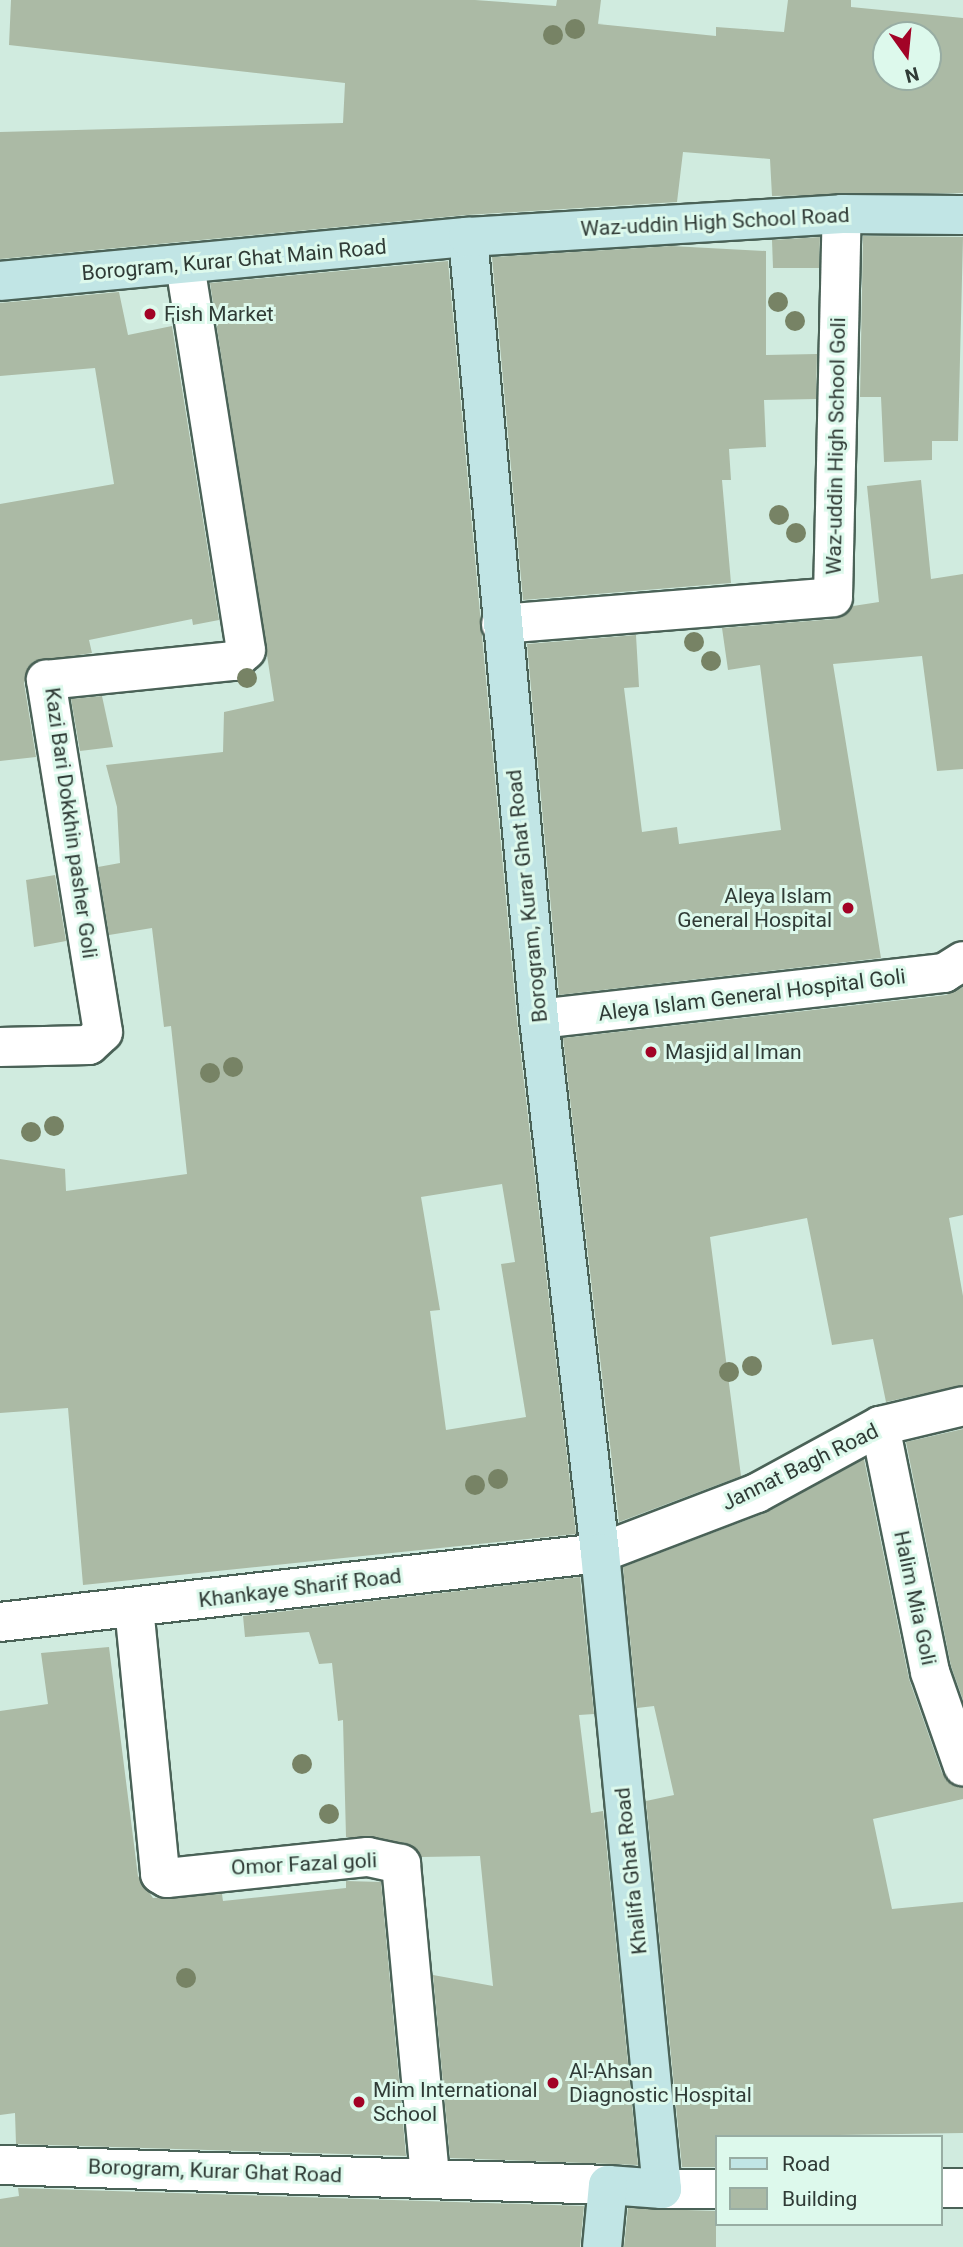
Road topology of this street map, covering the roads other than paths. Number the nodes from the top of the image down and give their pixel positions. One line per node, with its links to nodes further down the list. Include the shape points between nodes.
1 (842, 214): 2 (street, Waz-uddin High School Road); 3 (street, Waz-uddin High School Road); 6 (street, Waz-uddin High School Goli, via 832,597)
2 (963, 215)
3 (468, 237): 4 (street, Borogram, Kurar Ghat Main Road); 6 (street, Borogram, Kurar Ghat Road)
4 (185, 267): 5 (street, Borogram, Kurar Ghat Main Road); 9 (street, Kazi Bari Dokkhin pasher Goli, via 246,650 234,661 46,680 103,1032 89,1045)
5 (0, 281)
6 (501, 624): 8 (street, Borogram, Kurar Ghat Road)
7 (963, 961): 8 (street, Aleya Islam General Hospital Goli, via 944,973)
8 (539, 1019): 12 (street, Borogram, Kurar Ghat Road)
9 (0, 1047)
10 (963, 1406): 11 (street, Jannat Bagh Road)
11 (880, 1426): 12 (street, Jannat Bagh Road, via 757,1493); 15 (street, Halim Mia Goli, via 930,1672)
12 (600, 1553): 13 (street, Khankaye Sharif Road); 21 (street, Khalifa Ghat Road)
13 (134, 1607): 14 (street, Khankaye Sharif Road); 17 (street, Omor Fazal goli, via 160,1874 167,1878 368,1857 401,1864)
14 (0, 1622)
15 (963, 1766)
16 (0, 2165): 17 (street, Borogram, Kurar Ghat Road)
17 (430, 2179): 18 (street)
18 (607, 2185): 21 (street); 23 (street)
19 (942, 2188): 20 (street)
20 (963, 2188)
21 (662, 2189): 22 (street)
22 (715, 2189)
23 (602, 2247)

